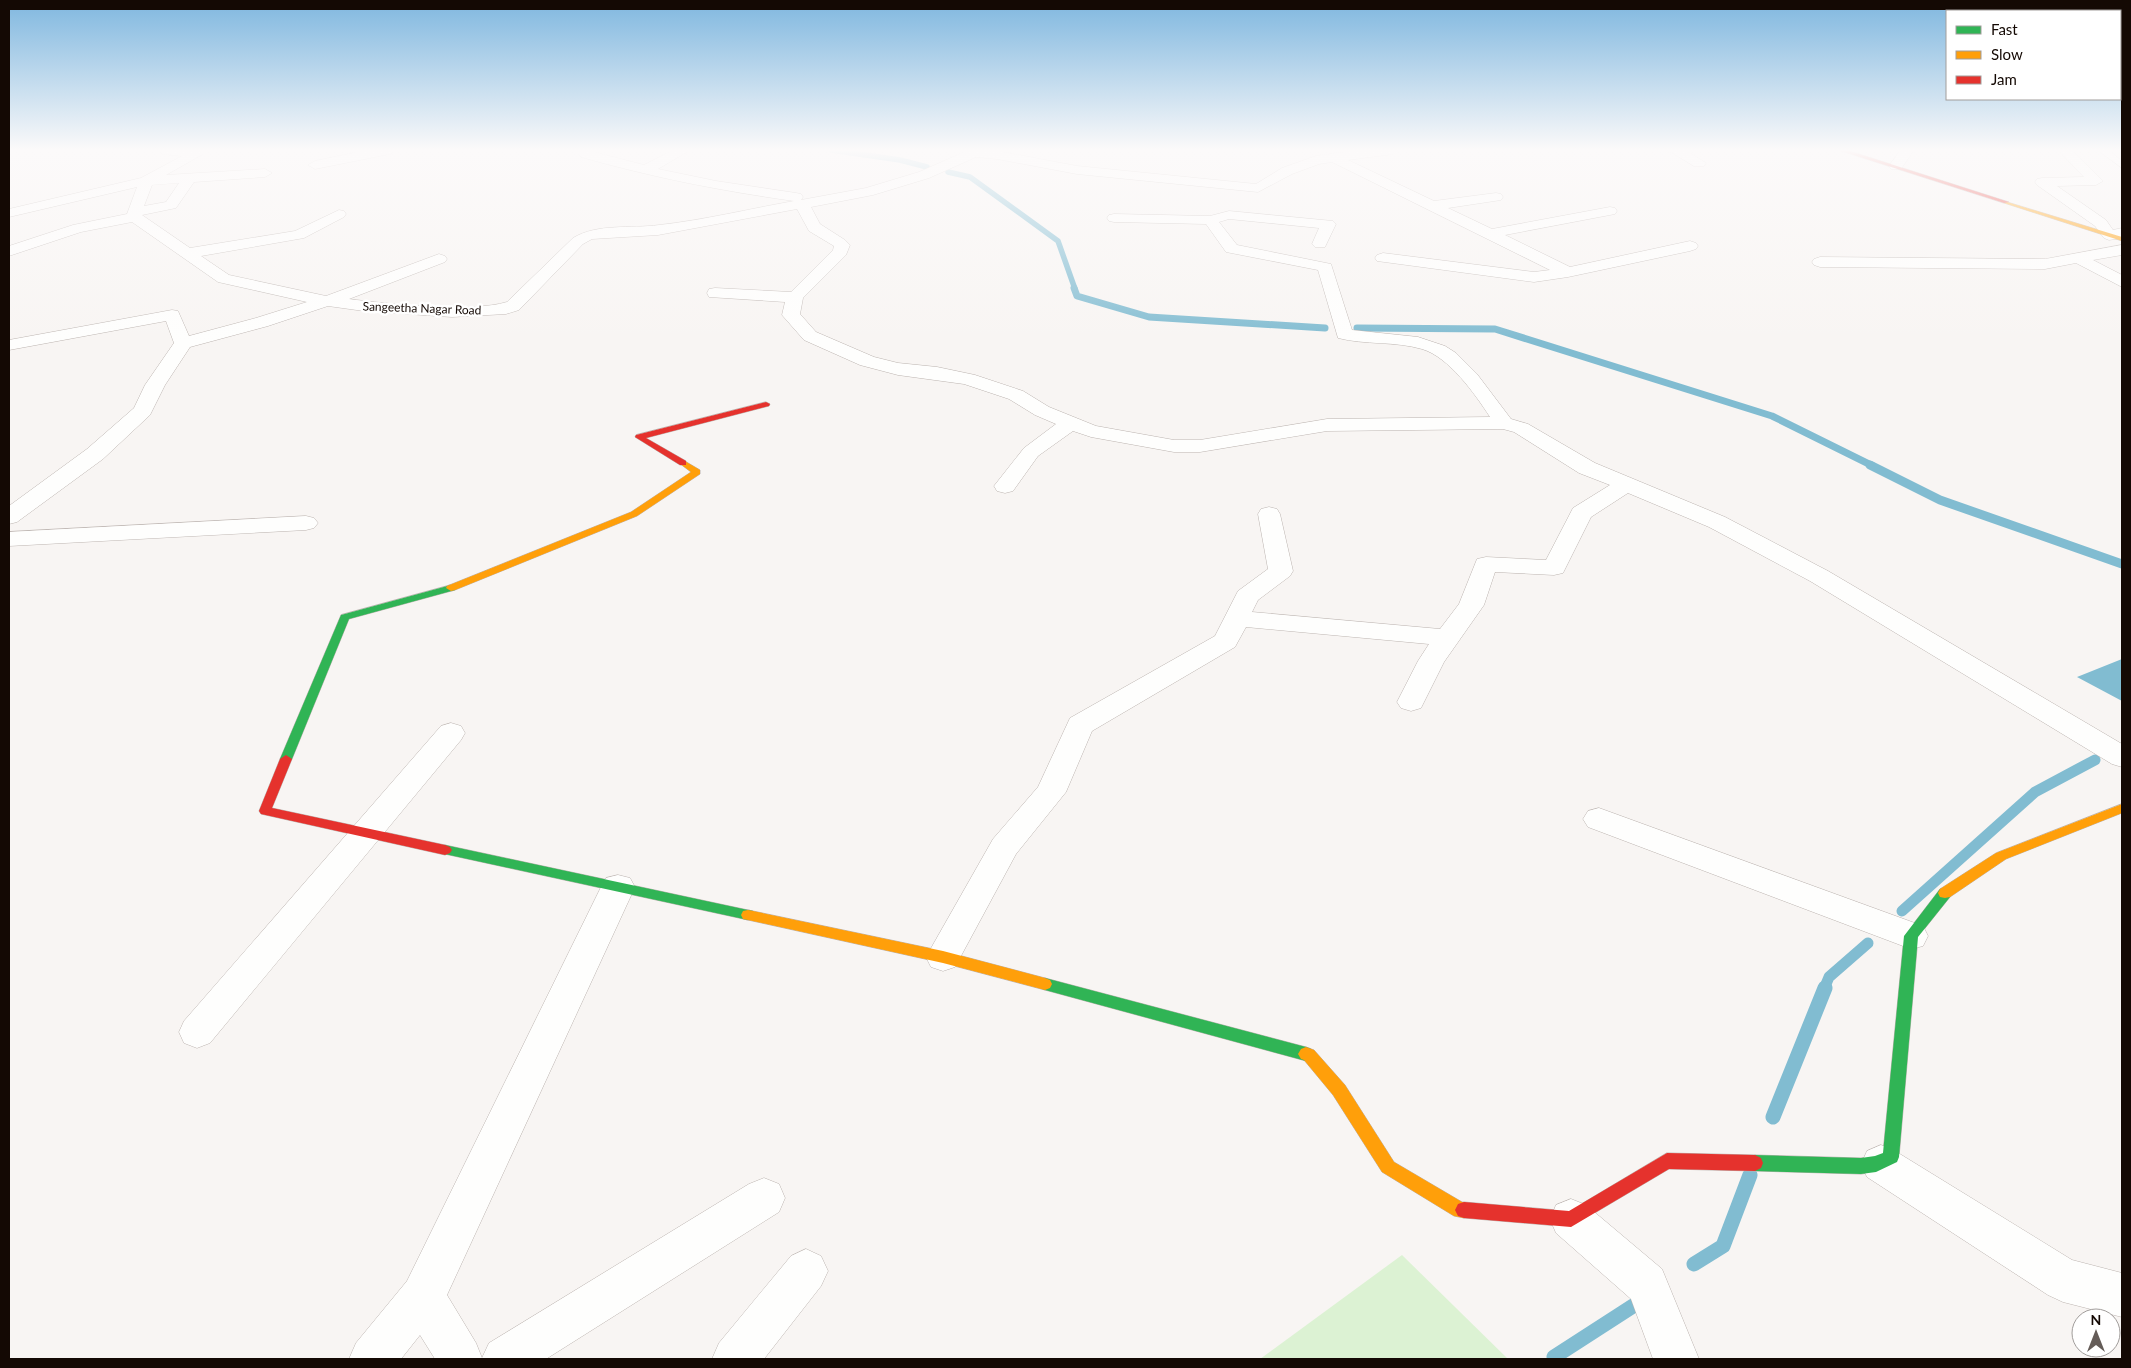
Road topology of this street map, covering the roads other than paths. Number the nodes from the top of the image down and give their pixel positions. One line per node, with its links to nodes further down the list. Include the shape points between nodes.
1 (138, 214): 11 (street)
2 (146, 214): 11 (street)
3 (339, 214): 20 (street, via 299,235)
4 (746, 214): 29 (street, Sangeetha Nagar Road, via 658,230 588,235 513,306 500,310 442,311)
5 (806, 214): 28 (street, via 818,231 842,245 840,252)
6 (1447, 214): 14 (street)
7 (1595, 214): 14 (street)
8 (2050, 214): 15 (street)
9 (2088, 214): 15 (street)
10 (1229, 215): 13 (street); 16 (street, via 1328,224)
11 (137, 217): 19 (street, via 78,228); 20 (street, Sangeetha Nagar Road)
12 (1114, 218): 13 (street)
13 (1210, 220): 34 (street, via 1232,249 1325,267 1344,334 1430,346 1458,364)
14 (1489, 234): 25 (street)
15 (2118, 235)
16 (1320, 244)
17 (1690, 246): 25 (street)
18 (2122, 250): 22 (street)
19 (9, 251)
20 (188, 253): 29 (street, Sangeetha Nagar Road, via 224,279)
21 (1384, 258): 25 (street, via 1534,278)
22 (2078, 258): 24 (street, via 2006,266); 26 (street)
23 (440, 259): 29 (street)
24 (1820, 262)
25 (1568, 272)
26 (2122, 282)
27 (715, 293): 28 (street)
28 (795, 297): 33 (street, via 791,314 800,327 810,336 838,350 898,369 937,373 984,384 1016,395)
29 (327, 301): 30 (street)
30 (183, 343): 31 (street, via 172,315); 38 (street, via 155,385 143,411 95,454)
31 (9, 346)
32 (766, 404): 48 (street, via 639,437 697,472 634,514 445,590 346,617 265,811)
33 (1071, 423): 34 (street, via 1099,432 1187,447 1327,425); 36 (street, via 1031,452)
34 (1504, 423): 35 (street, via 1521,428 1587,468)
35 (1627, 484): 42 (street, via 1581,513 1554,568 1486,564 1471,605); 45 (street, via 1717,522 1819,576)
36 (1005, 486)
37 (1270, 514): 41 (street, via 1281,571 1247,596)
38 (9, 517)
39 (306, 522): 40 (street)
40 (9, 539)
41 (1237, 618): 42 (street); 51 (street, via 1226,641 1080,725 1051,792 1004,847)
42 (1447, 638): 43 (street, via 1431,661)
43 (1411, 702)
44 (451, 733): 48 (street)
45 (2122, 756)
46 (2122, 808): 50 (street, via 2001,856 1944,893)
47 (1599, 819): 50 (street)
48 (366, 833): 49 (street); 52 (street)
49 (618, 887): 51 (street); 58 (street)
50 (1911, 936): 53 (street, via 1891,1157)
51 (943, 957): 55 (street, via 1308,1055 1339,1090 1388,1167 1460,1210)
52 (197, 1032)
53 (1881, 1164): 55 (street, via 1667,1161); 57 (street, via 2064,1280)
54 (764, 1198): 61 (street)
55 (1571, 1219): 63 (street, via 1647,1284)
56 (806, 1271): 62 (street)
57 (2122, 1295)
58 (423, 1297): 59 (street); 60 (street)
59 (372, 1359)
60 (460, 1359)
61 (505, 1359)
62 (734, 1359)
63 (1676, 1359)

